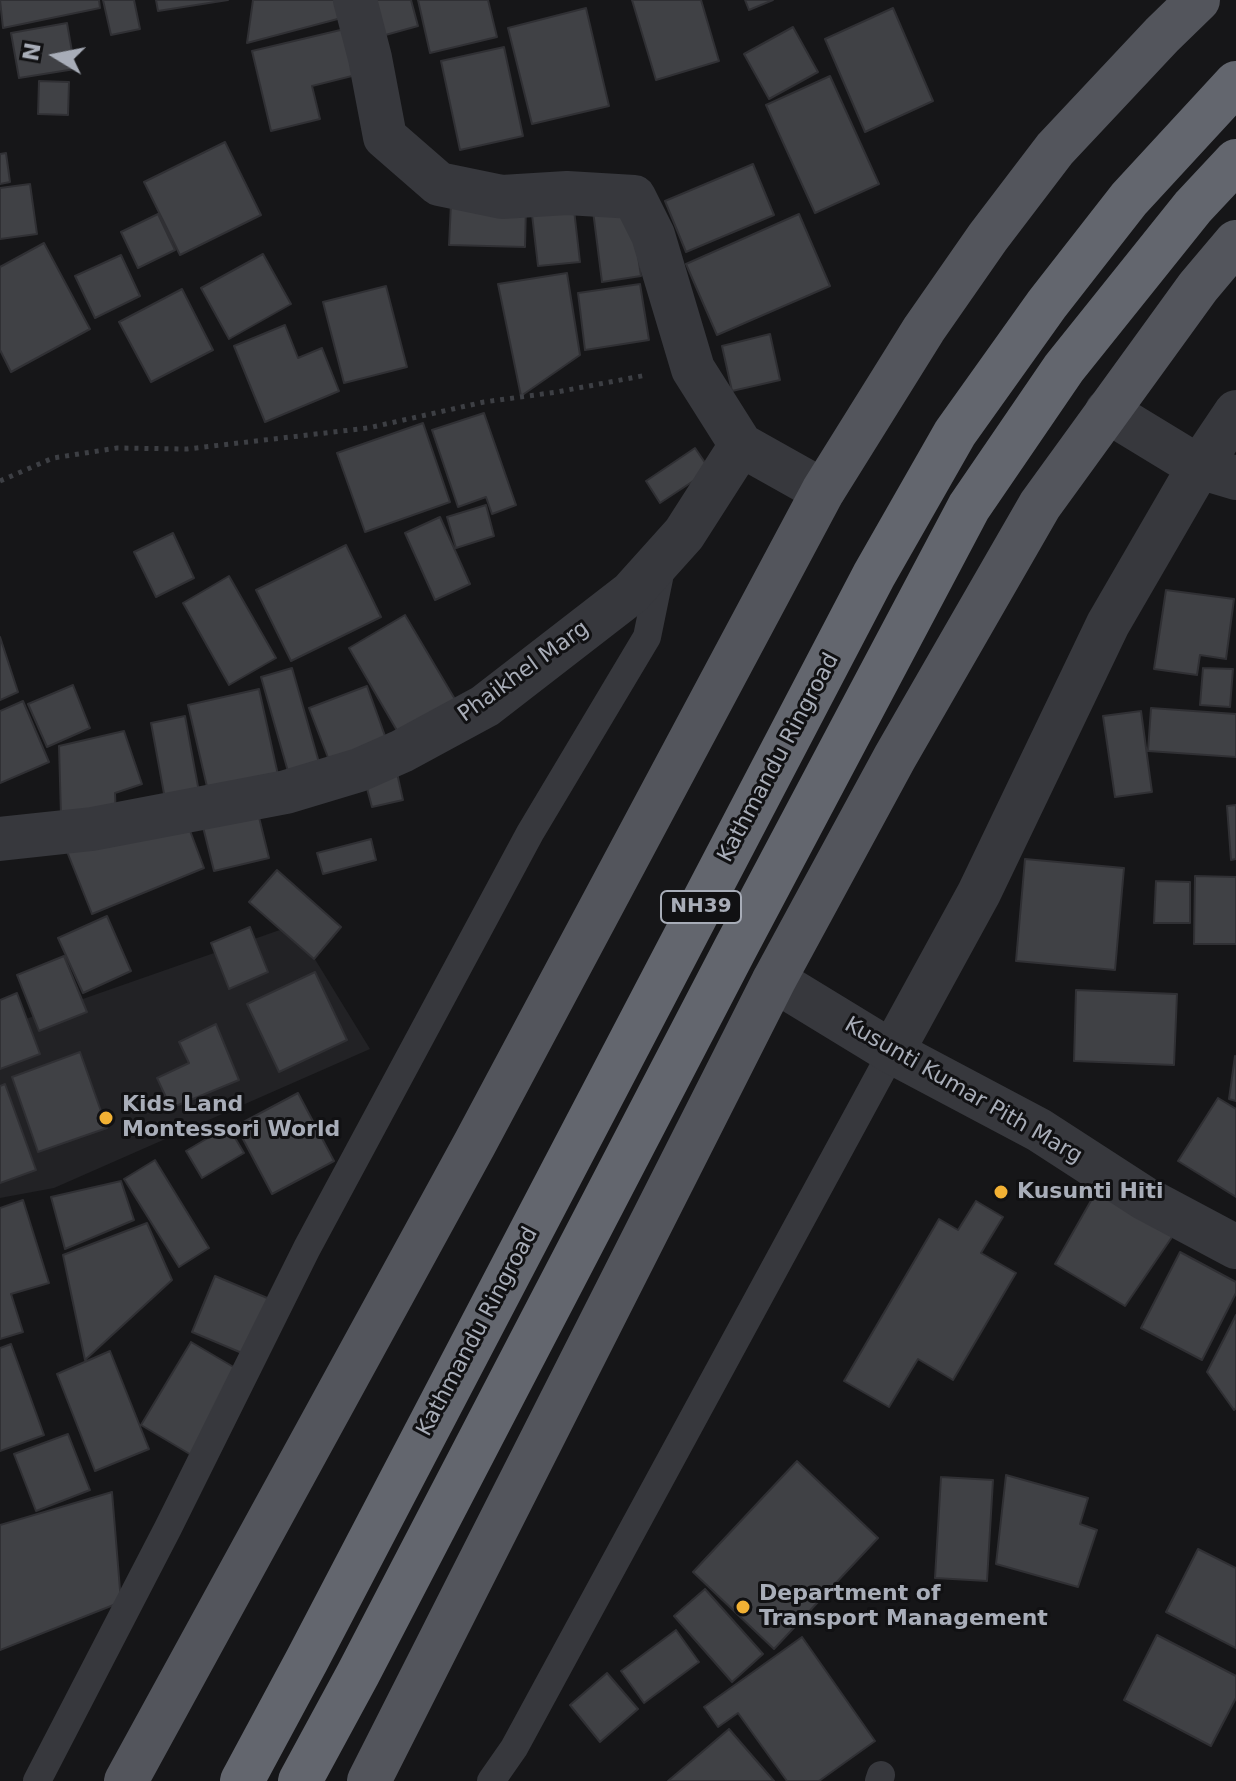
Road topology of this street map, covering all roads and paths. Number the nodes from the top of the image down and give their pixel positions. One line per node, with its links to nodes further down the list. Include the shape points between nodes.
1 (355, 0): 6 (street, via 385,137 439,184 502,197 634,197 653,235)
2 (1198, 0): 12 (main road, via 1055,149 924,329)
3 (1236, 83): 20 (highway, Kathmandu Ringroad / NH39, via 1129,199 955,433 874,575)
4 (1236, 161): 21 (highway, NH39, via 1064,368 969,507)
5 (1236, 242): 7 (main road)
6 (693, 369): 9 (street); 11 (path, via 484,402 368,428 53,458)
7 (1107, 411): 10 (street); 15 (main road, via 1040,505)
8 (1236, 412): 10 (street)
9 (741, 445): 12 (street); 13 (street, Phaikhel Marg)
10 (1217, 472): 16 (street, via 1108,624 979,893)
11 (0, 481)
12 (823, 491): 19 (main road)
13 (663, 559): 14 (street, Phaikhel Marg, via 631,593 485,706 359,770 286,792 107,826); 18 (lane, via 647,637 530,833 307,1248)
14 (0, 839)
15 (774, 980): 16 (street, Kusunti Kumar Pith Marg); 22 (main road)
16 (892, 1052): 17 (street, Kusunti Kumar Pith Marg, via 1039,1130 1144,1198); 23 (lane, via 514,1748)
17 (1236, 1247)
18 (37, 1781)
19 (126, 1781)
20 (242, 1781)
21 (300, 1781)
22 (369, 1781)
23 (491, 1781)

